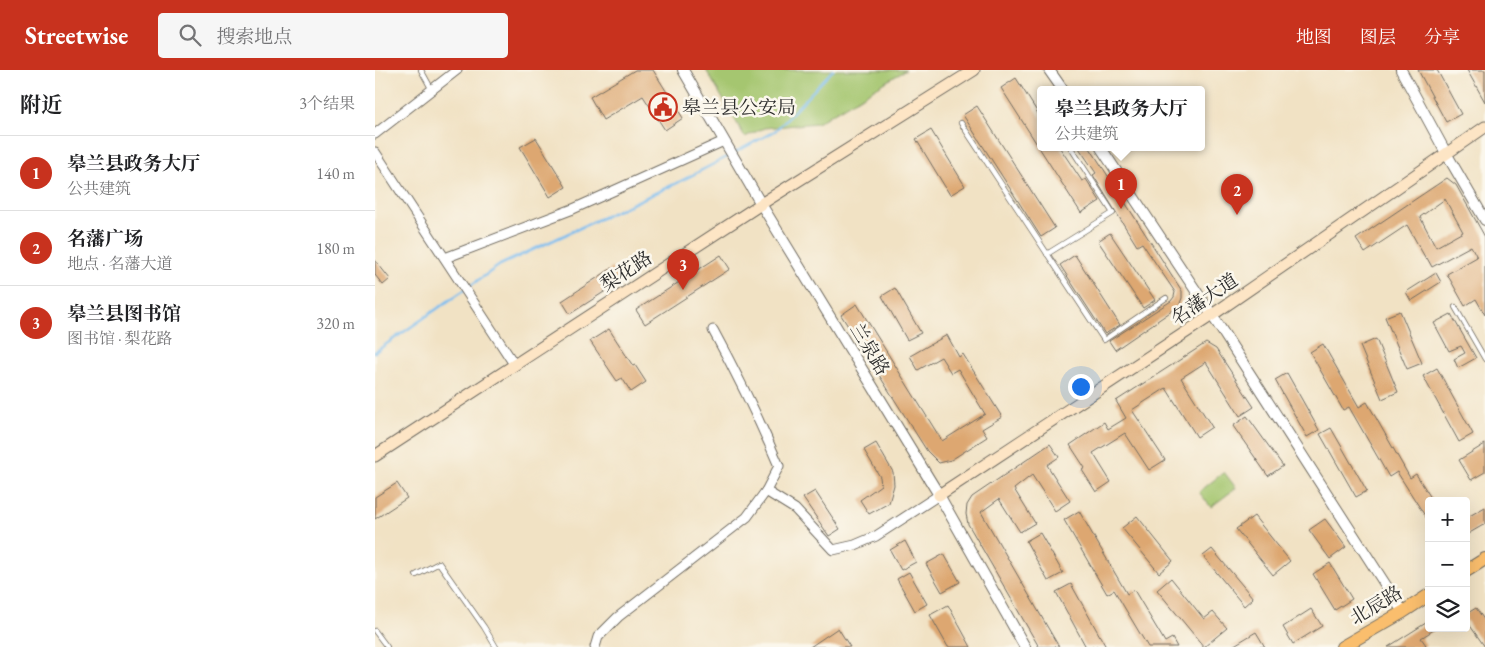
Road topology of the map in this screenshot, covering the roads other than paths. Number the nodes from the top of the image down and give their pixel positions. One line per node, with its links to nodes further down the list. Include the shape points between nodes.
1 (421, 70): 8 (lane)
2 (457, 70): 8 (street)
3 (683, 70): 12 (street, 兰泉路)
4 (974, 70): 17 (main road, 梨花路)
5 (1049, 70): 7 (street)
6 (1401, 70): 16 (street)
7 (1060, 86)
8 (432, 90): 11 (street)
9 (961, 123): 19 (lane)
10 (1485, 127): 16 (main road, 名藩大道)
11 (375, 134)
12 (726, 144): 17 (street, 兰泉路); 20 (street, via 573,209)
13 (1073, 151): 19 (lane, via 1113,213)
14 (1103, 151): 23 (street)
15 (375, 152): 20 (street)
16 (1446, 154): 18 (street); 23 (main road, 名藩大道)
17 (761, 204): 26 (main road, 梨花路); 29 (street, 兰泉路)
18 (1485, 220)
19 (1047, 254): 21 (lane, via 1104,340)
20 (445, 258): 26 (street)
21 (1166, 298)
22 (1455, 307): 25 (lane)
23 (1211, 315): 29 (main road, 名藩大道); 34 (street)
24 (713, 330): 28 (street, via 779,466)
25 (1485, 359)
26 (514, 364): 27 (main road, 梨花路)
27 (375, 456)
28 (766, 491): 29 (street, via 795,509 833,550 855,546 875,536); 38 (street, via 747,517 619,617 598,637)
29 (939, 495): 39 (street, 兰泉路)
30 (1485, 559): 31 (main road)
31 (1470, 568)
32 (416, 575): 37 (lane, via 439,563)
33 (1425, 598): 34 (main road, 北辰路)
34 (1403, 612): 40 (main road, 北辰路)
35 (375, 631): 36 (lane)
36 (387, 647)
37 (496, 647)
38 (595, 647)
39 (1025, 647)
40 (1342, 647)

